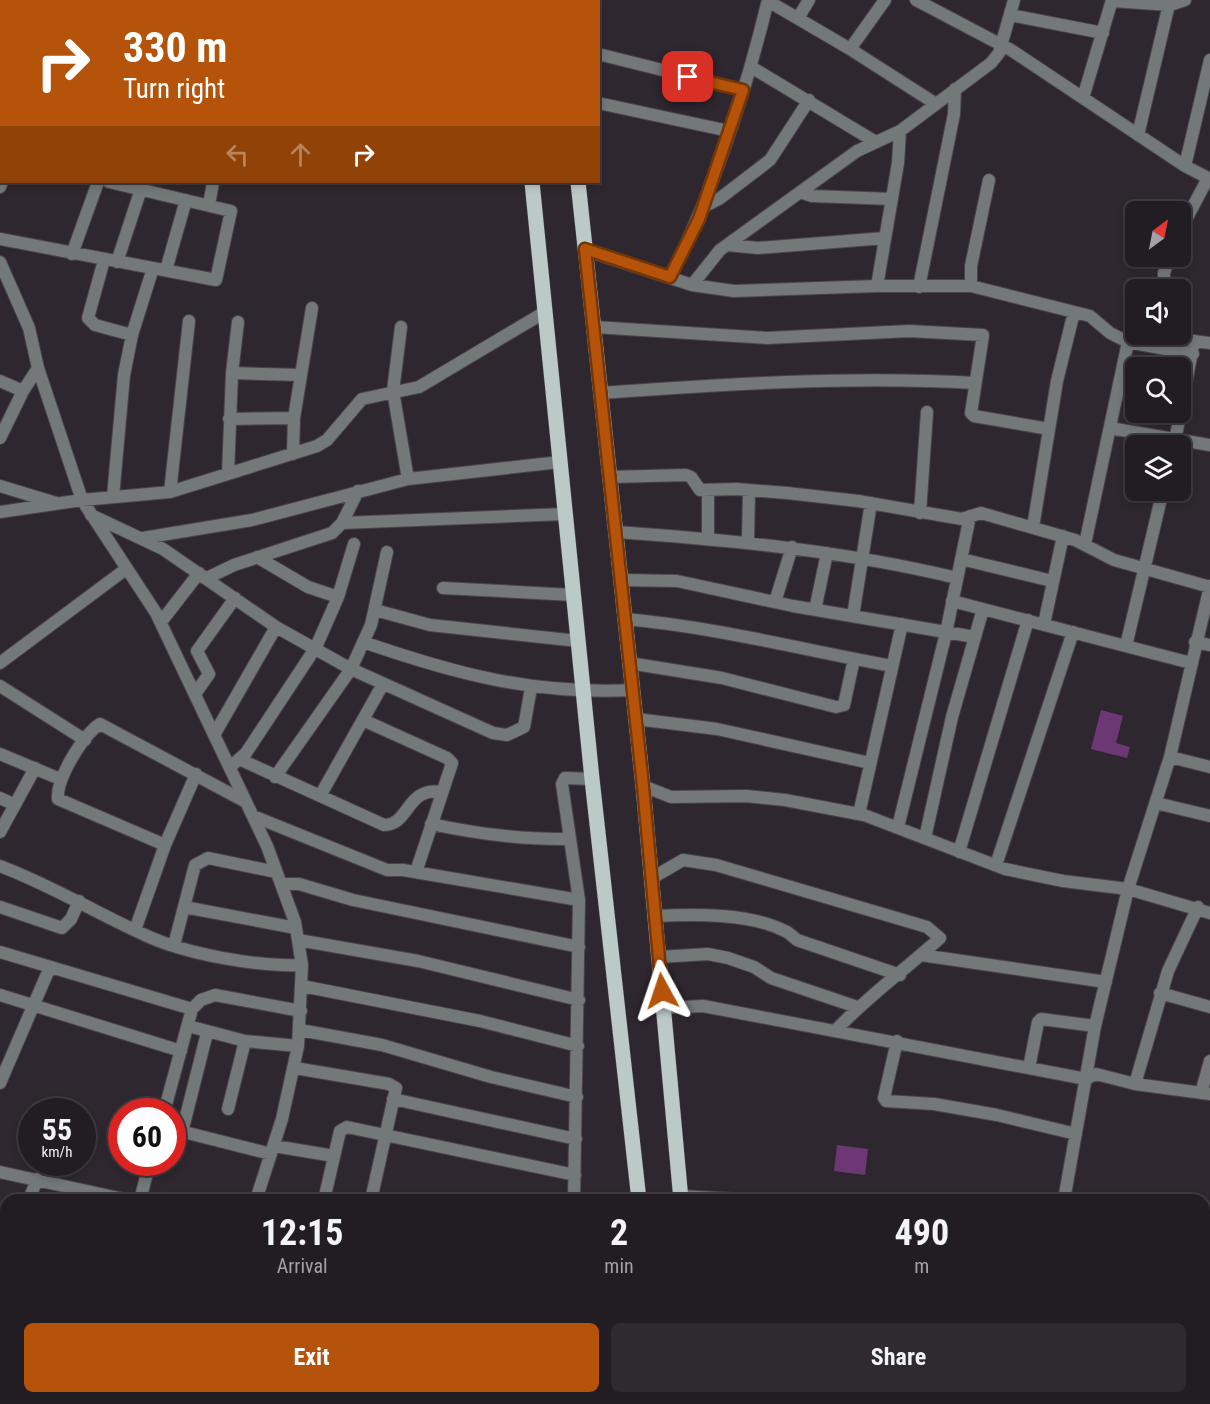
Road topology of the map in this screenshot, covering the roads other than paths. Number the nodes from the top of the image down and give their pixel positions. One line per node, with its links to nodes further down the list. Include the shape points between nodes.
1 (768, 0): 10 (street); 16 (street)
2 (809, 0): 10 (street)
3 (885, 0): 13 (street)
4 (916, 0): 12 (street)
5 (1014, 0): 9 (street)
6 (1185, 0): 8 (street)
7 (1112, 1): 8 (street); 11 (street)
8 (1170, 3): 26 (street)
9 (1010, 15): 11 (street); 12 (street)
10 (798, 18): 13 (street)
11 (1102, 33): 20 (street)
12 (1001, 45): 18 (street, via 991,63); 20 (street)
13 (850, 49): 23 (street)
14 (600, 54): 19 (street)
15 (1210, 60): 17 (street)
16 (752, 67): 19 (street); 21 (street)
17 (1208, 73): 28 (street)
18 (956, 89): 23 (street); 57 (street)
19 (743, 90): 24 (street)
20 (1083, 98): 26 (street)
21 (809, 100): 27 (street); 41 (street, via 770,160)
22 (600, 103): 24 (street)
23 (936, 104): 25 (street)
24 (729, 131): 41 (street)
25 (900, 131): 27 (street); 38 (street)
26 (1138, 135): 28 (street)
27 (874, 141): 37 (street)
28 (1185, 166): 29 (street)
29 (1209, 178): 42 (street)
30 (989, 180): 56 (street, via 971,266)
31 (98, 183): 47 (street)
32 (114, 183): 36 (street)
33 (213, 183): 40 (street)
34 (532, 183): 59 (main road)
35 (578, 183): 46 (main road)
36 (141, 189): 39 (street); 49 (street)
37 (800, 192): 38 (street, via 812,196); 45 (street)
38 (892, 199): 43 (street)
39 (186, 200): 40 (street); 52 (street)
40 (209, 205): 52 (street, via 232,214 218,278)
41 (703, 207): 53 (street)
42 (1191, 211)
43 (885, 238): 45 (street, via 758,248); 55 (street)
44 (0, 239): 47 (street)
45 (727, 245): 54 (street)
46 (585, 249): 53 (street); 64 (main road)
47 (72, 254): 48 (street)
48 (104, 260): 49 (street); 65 (street, via 88,318 95,325)
49 (117, 262): 51 (street)
50 (0, 264): 72 (street, via 29,328)
51 (153, 268): 52 (street); 65 (street)
52 (166, 270)
53 (670, 277): 54 (street)
54 (692, 285): 55 (street, via 734,291)
55 (877, 286): 57 (street)
56 (971, 286): 57 (street); 60 (street)
57 (919, 287)
58 (312, 308): 74 (street)
59 (545, 312): 78 (street, via 419,387); 91 (main road)
60 (1074, 312): 66 (street, via 1090,316); 84 (street)
61 (189, 321): 99 (street)
62 (238, 322): 73 (street)
63 (401, 327): 78 (street)
64 (594, 327): 76 (street, via 767,338 909,331 979,334 984,336); 79 (main road)
65 (132, 335): 100 (street, via 124,375)
66 (1125, 340)
67 (1210, 344): 71 (street)
68 (1127, 345): 83 (street)
69 (1167, 345): 71 (street)
70 (1189, 345): 71 (street)
71 (1193, 347): 87 (street)
72 (38, 368): 77 (street); 101 (street)
73 (232, 373): 74 (street); 82 (street)
74 (300, 375): 81 (street)
75 (0, 381): 77 (street)
76 (975, 382): 79 (street, via 902,379 725,384); 84 (street, via 969,410 974,416)
77 (23, 391): 85 (street)
78 (393, 392): 90 (street, via 362,399 327,440); 94 (street)
79 (601, 393): 93 (main road)
80 (927, 412): 106 (street)
81 (294, 418): 82 (street); 90 (street)
82 (229, 419): 92 (street)
83 (1110, 428): 86 (street); 118 (street)
84 (1049, 429): 111 (street)
85 (1, 434)
86 (1142, 435)
87 (1176, 435)
88 (1191, 443): 89 (street)
89 (1210, 445)
90 (293, 454): 92 (street)
91 (560, 462): 94 (street); 107 (main road)
92 (228, 474): 99 (street)
93 (610, 477): 96 (street, via 686,475 695,481 697,490); 112 (main road)
94 (408, 478): 98 (street)
95 (0, 486): 104 (street)
96 (708, 490): 97 (street); 115 (street)
97 (749, 490): 103 (street); 116 (street)
98 (358, 491): 110 (street); 114 (street, via 252,520)
99 (170, 492): 100 (street)
100 (113, 497): 101 (street)
101 (82, 501): 104 (street); 108 (street)
102 (1160, 501): 126 (street)
103 (871, 503): 106 (street); 123 (street)
104 (57, 504): 105 (street)
105 (0, 513)
106 (920, 513): 109 (street, via 962,519)
107 (565, 514): 110 (street); 133 (main road)
108 (91, 515): 114 (street); 125 (street)
109 (970, 516): 111 (street, via 981,513); 124 (street)
110 (342, 523): 122 (street, via 332,533)
111 (1033, 527): 113 (street)
112 (616, 532): 115 (street); 129 (main road)
113 (1063, 537): 118 (street); 130 (street)
114 (143, 538): 127 (street)
115 (708, 538): 116 (street)
116 (748, 541): 119 (street)
117 (354, 544): 134 (street)
118 (1085, 544): 126 (street, via 1103,556)
119 (792, 547): 121 (street); 137 (street)
120 (387, 552): 139 (street)
121 (827, 553): 123 (street); 140 (street)
122 (257, 558): 127 (street); 134 (street, via 308,587)
123 (861, 558): 128 (street); 141 (street)
124 (961, 559): 128 (street); 130 (street)
125 (126, 569): 144 (street); 158 (street)
126 (1145, 569): 132 (street); 155 (street)
127 (203, 576): 135 (street); 144 (street)
128 (957, 578): 136 (street)
129 (621, 580): 137 (street, via 677,581); 142 (main road)
130 (1052, 581): 146 (street)
131 (443, 588): 133 (street)
132 (1209, 592): 153 (street)
133 (573, 595): 151 (main road)
134 (338, 597): 156 (street)
135 (235, 598): 147 (street); 168 (street, via 198,651 209,674)
136 (952, 601): 138 (street); 149 (street)
137 (775, 602): 140 (street)
138 (983, 609): 143 (street); 150 (street)
139 (375, 610): 151 (street, via 430,625); 152 (street)
140 (815, 610): 141 (street)
141 (853, 616): 145 (street)
142 (625, 619): 157 (street, via 700,627); 159 (main road)
143 (1028, 620): 146 (street); 199 (street)
144 (161, 622): 168 (street)
145 (902, 624): 149 (street); 161 (street)
146 (1044, 624): 148 (street)
147 (276, 627): 156 (street); 171 (street)
148 (1073, 632): 155 (street); 201 (street)
149 (946, 633): 150 (street); 194 (street)
150 (975, 637): 196 (street, via 952,717)
151 (578, 641): 167 (main road)
152 (363, 642): 162 (street); 165 (street, via 439,667)
153 (1195, 642): 154 (street); 160 (street)
154 (1210, 645)
155 (1126, 646): 160 (street)
156 (316, 647): 162 (street); 175 (street)
157 (854, 659): 159 (street, via 844,705 836,707 722,678); 161 (street)
158 (0, 663)
159 (629, 663): 166 (main road)
160 (1191, 663): 174 (street)
161 (892, 666): 176 (street)
162 (351, 669): 163 (street); 180 (street)
163 (383, 684): 165 (street, via 493,733 507,735 524,726); 170 (street)
164 (0, 686): 172 (street)
165 (531, 688): 167 (street)
166 (633, 690): 167 (street); 169 (main road)
167 (583, 692): 182 (main road)
168 (195, 694): 171 (street)
169 (636, 719): 176 (street, via 717,729); 183 (main road)
170 (363, 720): 184 (street, via 447,758 452,763); 185 (street)
171 (214, 735): 175 (street)
172 (85, 740): 179 (street, via 96,726 105,724); 181 (street)
173 (0, 754): 178 (street)
174 (1170, 757): 177 (street); 188 (street)
175 (235, 763): 180 (street); 187 (street)
176 (870, 763): 190 (street)
177 (1210, 767)
178 (35, 768): 181 (street); 189 (street)
179 (196, 774): 187 (street); 198 (street)
180 (275, 777): 185 (street)
181 (60, 779): 198 (street, via 58,799)
182 (592, 779): 197 (street, via 564,778 561,784); 276 (main road)
183 (643, 786): 190 (street, via 671,796 746,796); 204 (main road)
184 (442, 792): 185 (street, via 420,792 390,825); 193 (street)
185 (320, 796)
186 (0, 798): 189 (street)
187 (246, 802): 191 (street)
188 (1156, 803): 192 (street); 206 (street)
189 (15, 806): 195 (street)
190 (859, 814): 194 (street)
191 (253, 816): 202 (street); 203 (street, via 387,870)
192 (1210, 816)
193 (431, 824): 197 (street, via 527,840); 203 (street)
194 (898, 826): 196 (street)
195 (0, 832)
196 (925, 838): 199 (street)
197 (569, 839): 207 (street)
198 (165, 845): 214 (street)
199 (959, 852): 201 (street)
200 (0, 866): 208 (street)
201 (996, 866): 206 (street, via 1063,881)
202 (276, 872): 205 (street); 210 (street, via 201,859 195,865)
203 (416, 872): 207 (street)
204 (652, 878): 213 (main road); 219 (street, via 683,860 731,869 927,927 940,938)
205 (282, 884): 215 (street); 217 (street, via 299,884 353,900)
206 (1128, 889): 211 (street); 224 (street)
207 (579, 900): 217 (street)
208 (79, 901): 209 (street, via 66,926 59,928); 214 (street)
209 (0, 907)
210 (184, 907): 215 (street); 216 (street)
211 (1198, 907): 212 (street); 226 (street)
212 (1210, 913)
213 (655, 916): 220 (main road); 223 (street, via 688,914 746,919)
214 (135, 930): 216 (street)
215 (297, 934): 221 (street); 228 (street)
216 (174, 945): 221 (street, via 240,960)
217 (579, 947): 228 (street)
218 (0, 952): 222 (street)
219 (921, 955): 223 (street); 224 (street)
220 (659, 957): 230 (street, via 708,954 729,958 771,978); 232 (main road)
221 (302, 965): 225 (street)
222 (50, 967): 229 (street); 233 (street)
223 (900, 975): 230 (street)
224 (1106, 982): 236 (street)
225 (302, 986): 234 (street); 243 (street, via 480,1021)
226 (1160, 993): 231 (street); 250 (street)
227 (0, 995): 229 (street)
228 (579, 1000): 243 (street)
229 (34, 1005): 244 (street); 249 (street)
230 (857, 1007): 238 (street)
231 (1210, 1007)
232 (663, 1008): 238 (street, via 703,1006); 277 (main road)
233 (192, 1010): 234 (street, via 201,1000 215,995); 235 (street)
234 (301, 1011): 237 (street)
235 (188, 1026): 239 (street); 244 (street)
236 (1095, 1026): 247 (street, via 1041,1019); 248 (street)
237 (300, 1030): 242 (street); 253 (street, via 382,1045)
238 (836, 1030): 241 (street)
239 (207, 1033): 240 (street); 255 (street)
240 (245, 1041): 242 (street); 256 (street)
241 (897, 1041): 247 (street); 259 (street, via 886,1101 934,1104)
242 (298, 1046): 246 (street)
243 (578, 1046): 253 (street)
244 (181, 1052): 252 (street)
245 (1210, 1061): 251 (street)
246 (295, 1068): 254 (street, via 389,1084 396,1088); 261 (street)
247 (1029, 1068): 248 (street)
248 (1086, 1079): 250 (street, via 1096,1074); 259 (street)
249 (0, 1083)
250 (1135, 1084): 251 (street)
251 (1206, 1093)
252 (168, 1098)
253 (577, 1098): 260 (street)
254 (393, 1099): 258 (street); 260 (street)
255 (186, 1102)
256 (228, 1109)
257 (186, 1133): 261 (street)
258 (386, 1134): 262 (street, via 343,1128); 264 (street); 274 (street)
259 (1076, 1134): 278 (street)
260 (576, 1139): 264 (street)
261 (272, 1150): 262 (street); 272 (street)
262 (334, 1156): 273 (street)
263 (0, 1172): 266 (street)
264 (575, 1175): 275 (street)
265 (146, 1176): 271 (street)
266 (37, 1179): 267 (street); 268 (street)
267 (76, 1187): 269 (street); 270 (street)
268 (31, 1194)
269 (73, 1194)
270 (100, 1194)
271 (142, 1194)
272 (258, 1194)
273 (325, 1194)
274 (372, 1194)
275 (574, 1194)
276 (638, 1194)
277 (681, 1194)
278 (1065, 1194)

